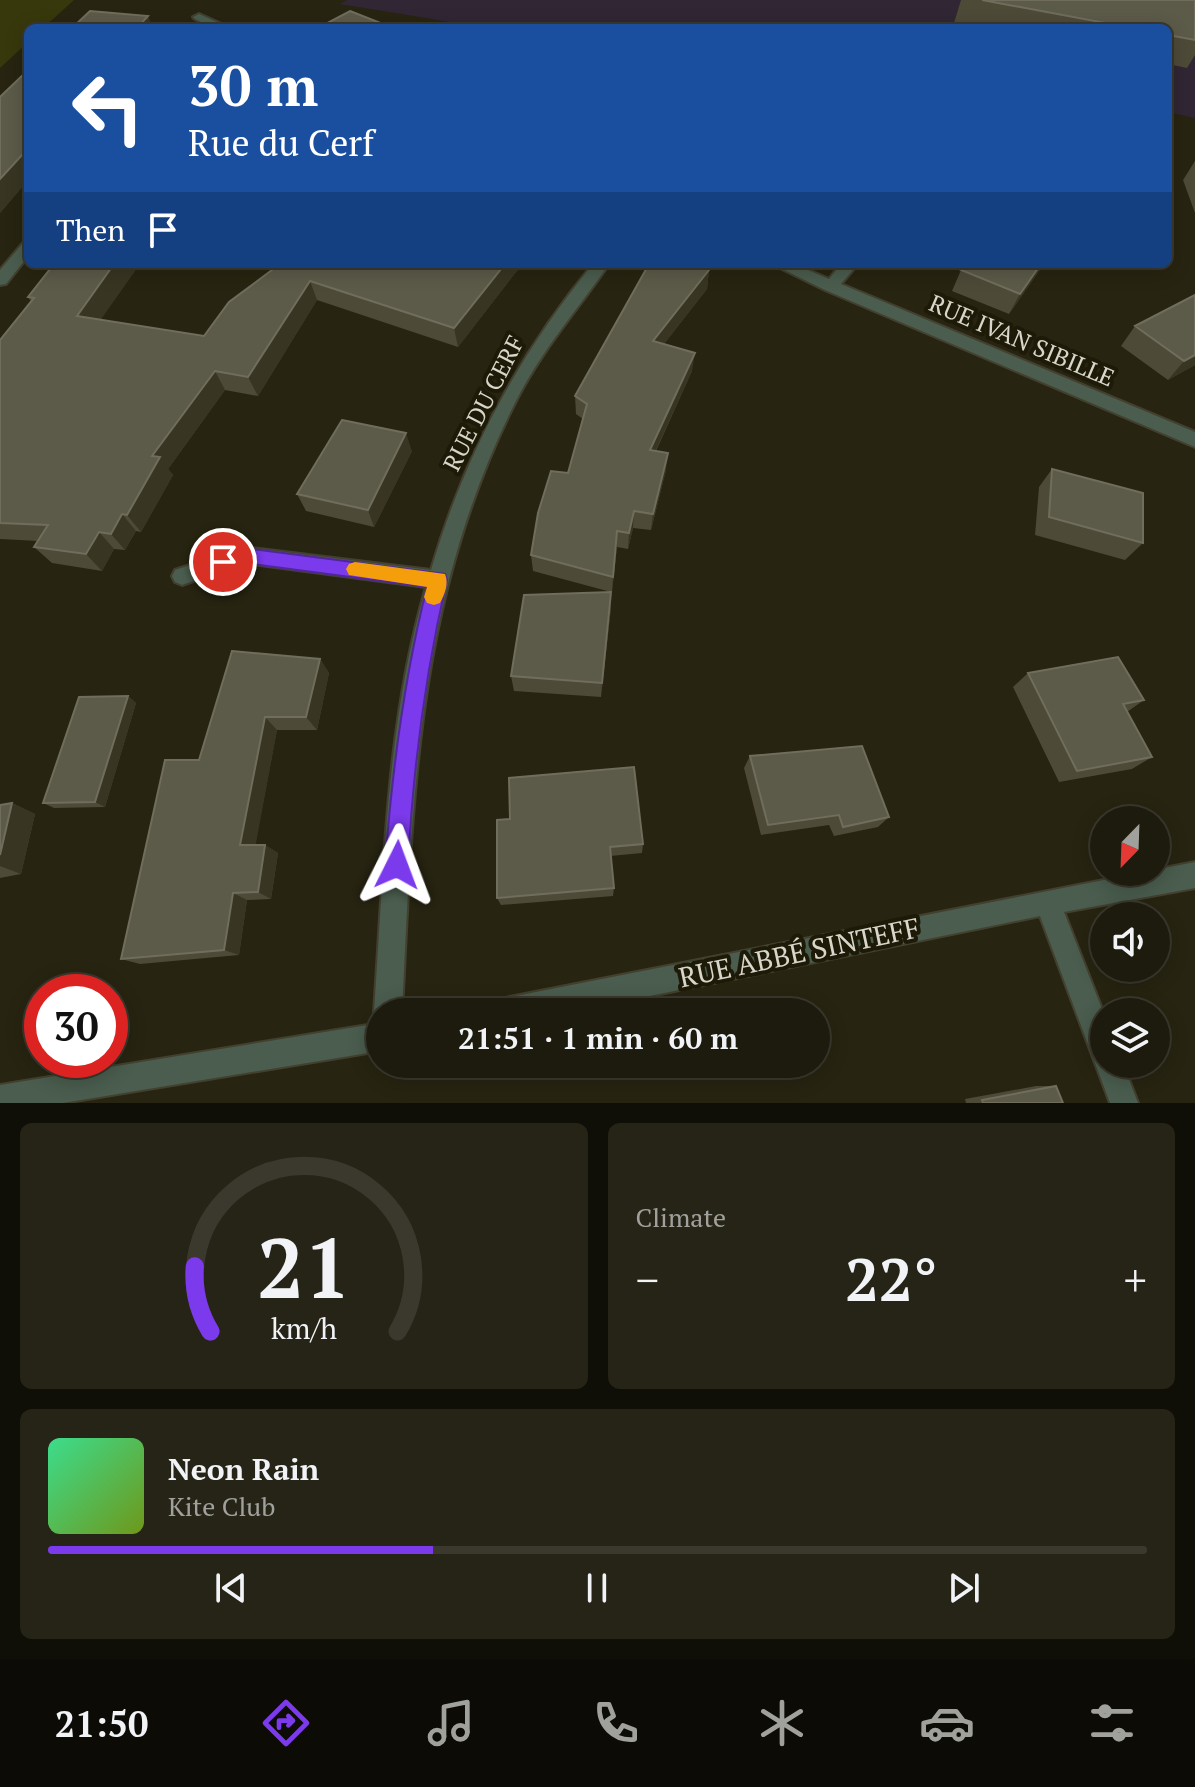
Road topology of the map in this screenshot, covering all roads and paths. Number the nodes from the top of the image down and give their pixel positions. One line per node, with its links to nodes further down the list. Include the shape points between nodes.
1 (199, 17): 2 (street)
2 (211, 24)
3 (24, 251): 7 (street)
4 (598, 268): 11 (street, RUE DU CERF, via 554,324 513,392 448,538)
5 (789, 268): 8 (street, RUE IVAN SIBILLE)
6 (847, 268): 8 (street)
7 (0, 280)
8 (831, 286): 9 (street, RUE IVAN SIBILLE)
9 (1195, 440)
10 (182, 576): 11 (street, via 244,555)
11 (438, 580): 14 (street, RUE DU CERF, via 420,652 400,806)
12 (1195, 875): 13 (street, RUE ABBÉ SINTEFF)
13 (1047, 902): 15 (street, RUE ABBÉ SINTEFF); 16 (street)
14 (389, 998)
15 (574, 998)
16 (1090, 1014)
17 (366, 1039): 19 (street)
18 (1114, 1078): 20 (street)
19 (0, 1099)
20 (1124, 1103)

